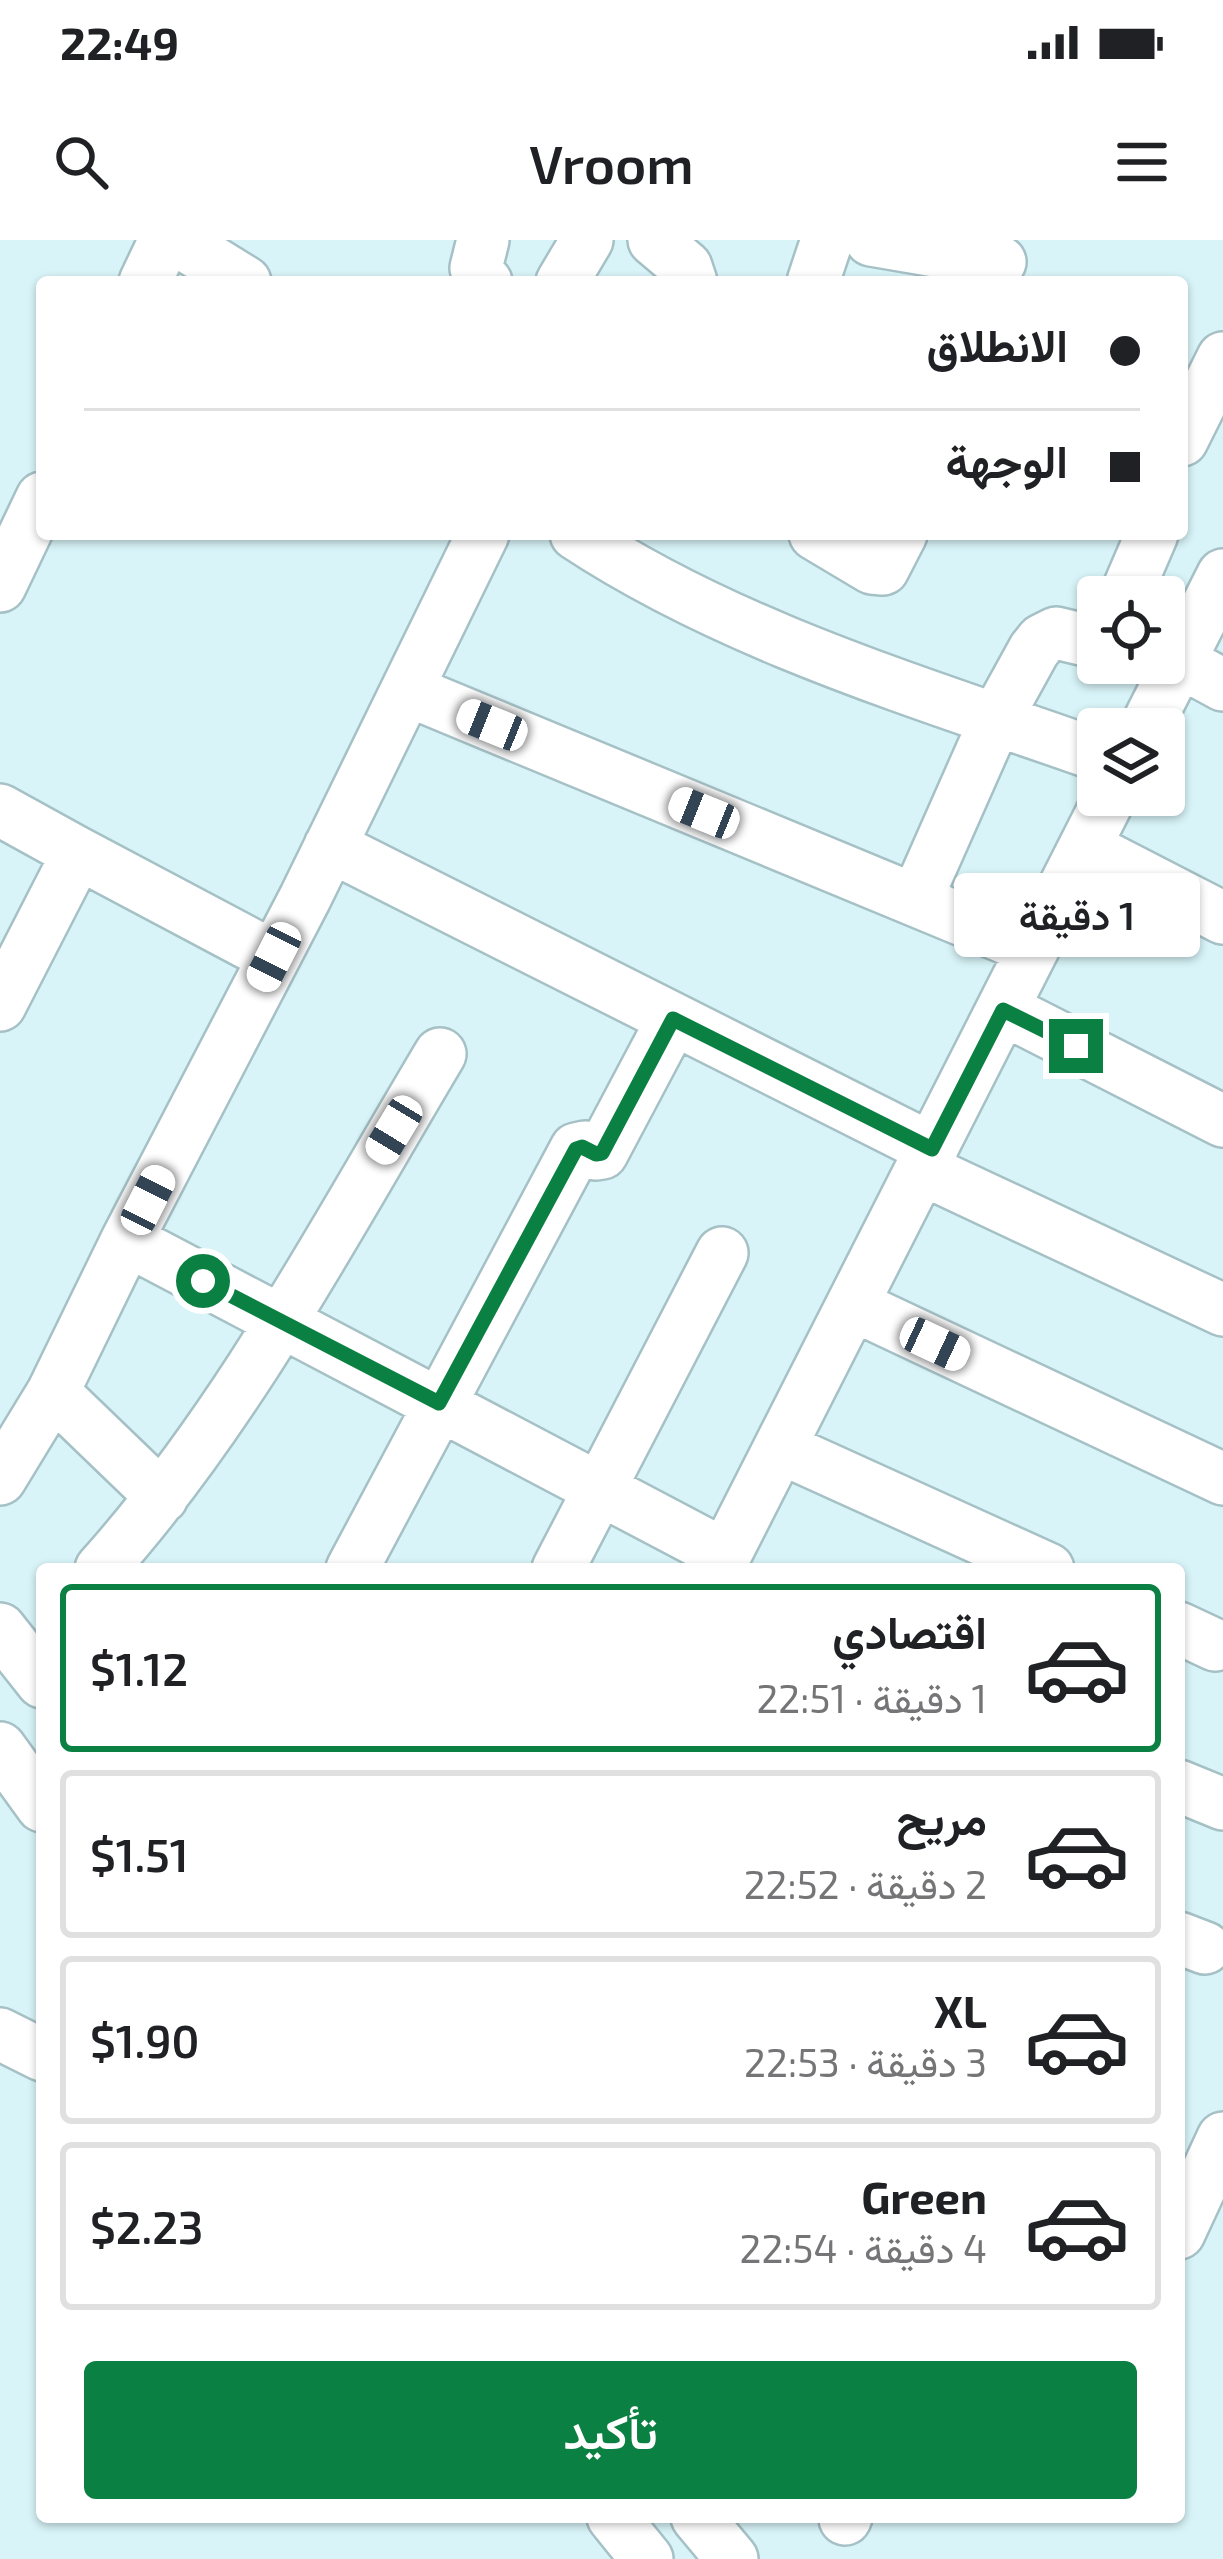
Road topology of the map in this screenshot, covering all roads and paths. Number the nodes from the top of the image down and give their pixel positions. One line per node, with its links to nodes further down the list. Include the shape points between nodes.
1 (165, 240): 9 (street)
2 (177, 240): 10 (street)
3 (483, 240): 11 (street)
4 (586, 240): 12 (street)
5 (653, 240): 13 (street)
6 (827, 240): 14 (street)
7 (871, 240): 8 (street)
8 (1000, 261)
9 (148, 276)
10 (235, 276)
11 (478, 276)
12 (565, 276)
13 (689, 276)
14 (815, 276)
15 (1223, 358): 16 (street)
16 (1188, 428)
17 (36, 511): 25 (street)
18 (480, 540): 28 (street)
19 (586, 540): 30 (street, via 694,602)
20 (825, 540): 21 (street, via 883,569)
21 (898, 540)
22 (1149, 540): 24 (street)
23 (1223, 575): 27 (street)
24 (1134, 576)
25 (0, 586)
26 (1077, 637): 30 (street, via 1042,640)
27 (1201, 673): 29 (street)
28 (407, 690): 34 (street); 37 (street)
29 (1165, 708)
30 (996, 719): 31 (street); 37 (street)
31 (1077, 748)
32 (0, 810): 36 (street)
33 (1100, 816): 35 (street)
34 (331, 846): 40 (street); 43 (street)
35 (1085, 847): 38 (street); 39 (street)
36 (78, 854): 40 (street); 41 (street)
37 (916, 900): 39 (street)
38 (1223, 918)
39 (1034, 949): 42 (street)
40 (274, 957): 47 (street)
41 (0, 1005)
42 (1003, 1010): 45 (street); 46 (street)
43 (673, 1019): 46 (street); 53 (street, via 602,1153 576,1149)
44 (440, 1054): 51 (street)
45 (1223, 1120)
46 (927, 1159): 49 (street); 50 (street)
47 (127, 1240): 51 (street); 52 (street)
48 (722, 1253): 57 (street)
49 (853, 1305): 54 (street); 56 (street)
50 (1223, 1310)
51 (280, 1322): 53 (street); 58 (street)
52 (52, 1392): 55 (street); 58 (street)
53 (439, 1403): 57 (street); 61 (street)
54 (781, 1448): 59 (street); 63 (street)
55 (0, 1479)
56 (1223, 1479)
57 (600, 1489): 59 (street); 62 (street)
58 (162, 1496): 60 (street)
59 (721, 1562)
60 (106, 1563)
61 (355, 1563)
62 (561, 1563)
63 (1035, 1563)
64 (0, 1748): 66 (street)
65 (1185, 1788): 67 (street)
66 (36, 1798)
67 (1223, 1804)
68 (0, 2034): 69 (street)
69 (36, 2052)
70 (1223, 2138): 71 (street)
71 (1185, 2220)
72 (618, 2523): 74 (street)
73 (703, 2523): 75 (street)
74 (647, 2559)
75 (732, 2559)

